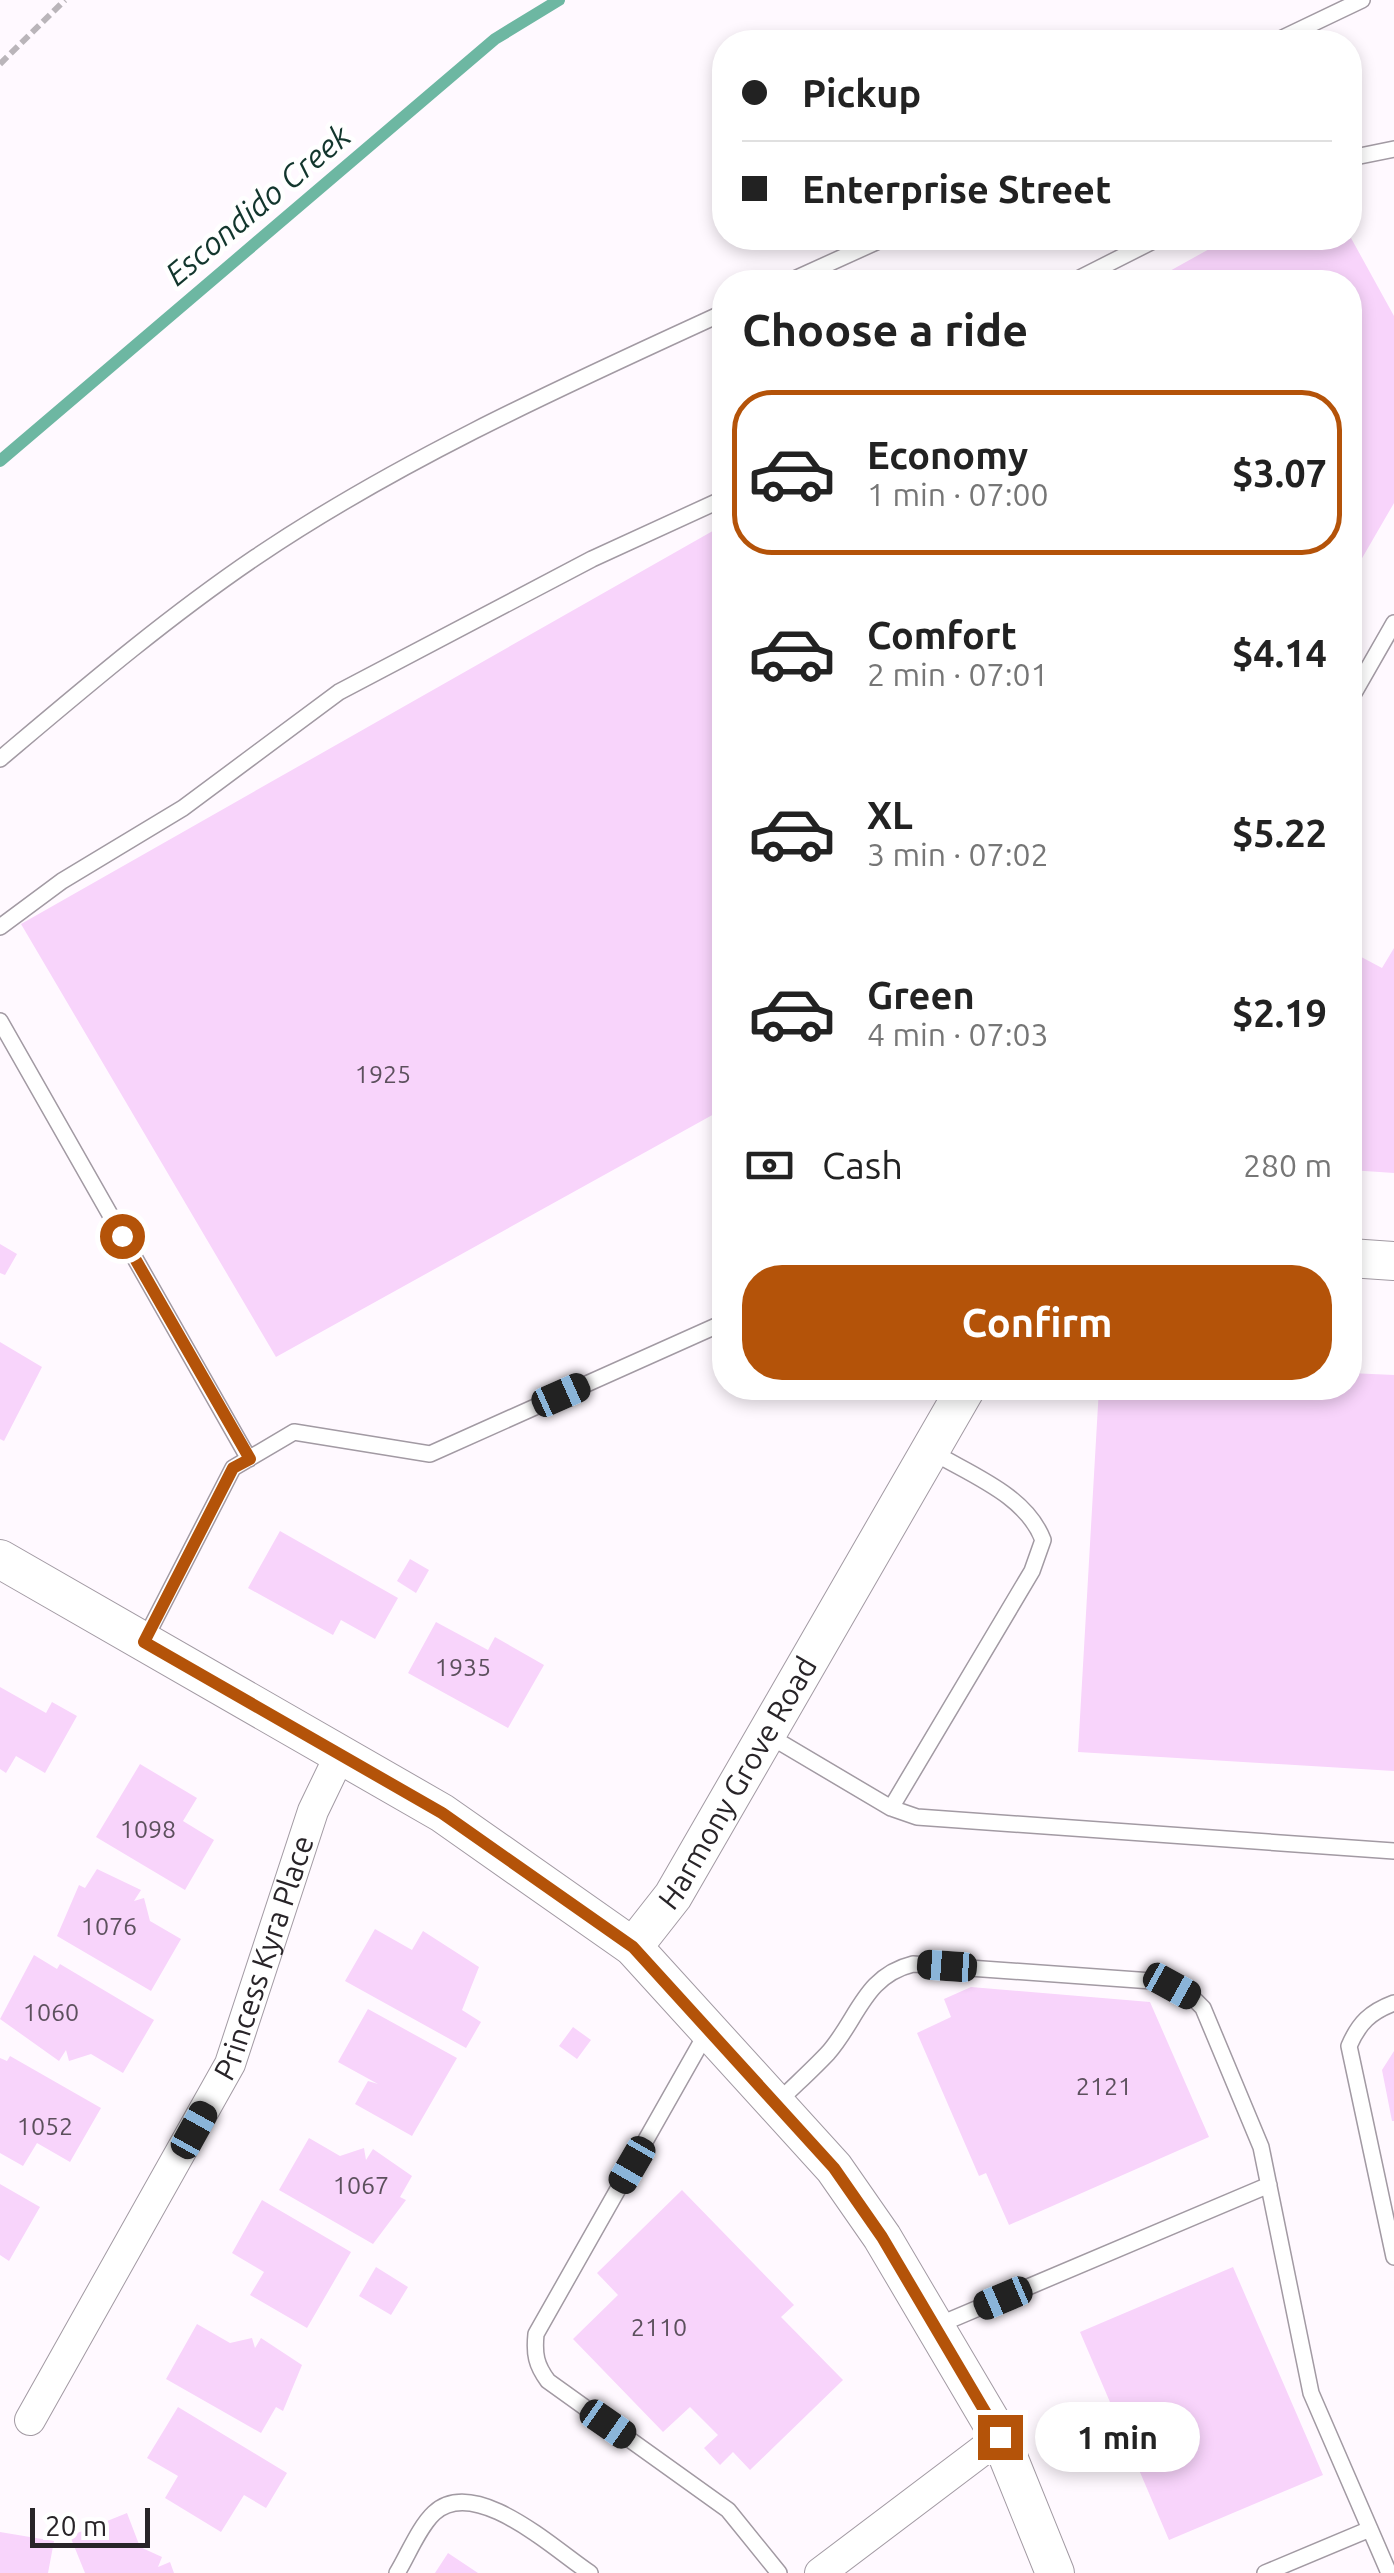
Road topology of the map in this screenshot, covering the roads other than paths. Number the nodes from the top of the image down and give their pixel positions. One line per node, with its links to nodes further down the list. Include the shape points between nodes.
1 (1362, 0): 2 (lane)
2 (1299, 30)
3 (1394, 148): 4 (lane)
4 (1362, 155)
5 (859, 250): 7 (lane)
6 (1135, 250): 8 (lane)
7 (814, 270)
8 (1096, 270)
9 (712, 318): 13 (lane, via 385,479 257,556)
10 (712, 504): 14 (lane, via 592,559 340,692 183,808 62,881)
11 (1394, 623): 12 (lane)
12 (1362, 679)
13 (0, 758)
14 (0, 928)
15 (0, 1021): 21 (lane)
16 (1362, 1259): 17 (street)
17 (1394, 1261)
18 (712, 1328): 21 (lane, via 430,1454 294,1432)
19 (959, 1400): 20 (street, Harmony Grove Road)
20 (930, 1450): 24 (street, Harmony Grove Road); 26 (lane, via 1013,1500 1044,1540)
21 (250, 1459): 23 (lane, via 233,1468)
22 (0, 1558): 23 (street)
23 (144, 1642): 25 (street)
24 (765, 1733): 26 (lane); 28 (street, Harmony Grove Road, via 673,1896)
25 (340, 1755): 28 (street, via 442,1813); 35 (street, Princess Kyra Place, via 312,1811 230,2064)
26 (891, 1808): 27 (lane, via 944,1820)
27 (1394, 1851)
28 (633, 1947): 30 (street)
29 (1394, 2003): 33 (lane, via 1359,2024 1350,2046)
30 (708, 2030): 31 (street); 41 (lane, via 536,2334 534,2350 548,2382 728,2510)
31 (776, 2103): 32 (lane, via 830,2051 862,1999 894,1969 912,1964 1152,1981 1203,2008 1261,2147); 34 (street, via 843,2182)
32 (1269, 2185): 34 (lane); 37 (lane, via 1311,2393)
33 (1394, 2257)
34 (936, 2326): 36 (street)
35 (30, 2420)
36 (1000, 2437): 38 (street); 42 (street)
37 (1370, 2529): 43 (lane); 44 (lane)
38 (827, 2571)
39 (397, 2573): 40 (lane, via 434,2513 457,2501 486,2503)
40 (590, 2573)
41 (779, 2573)
42 (1055, 2573)
43 (1266, 2573)
44 (1389, 2573)

